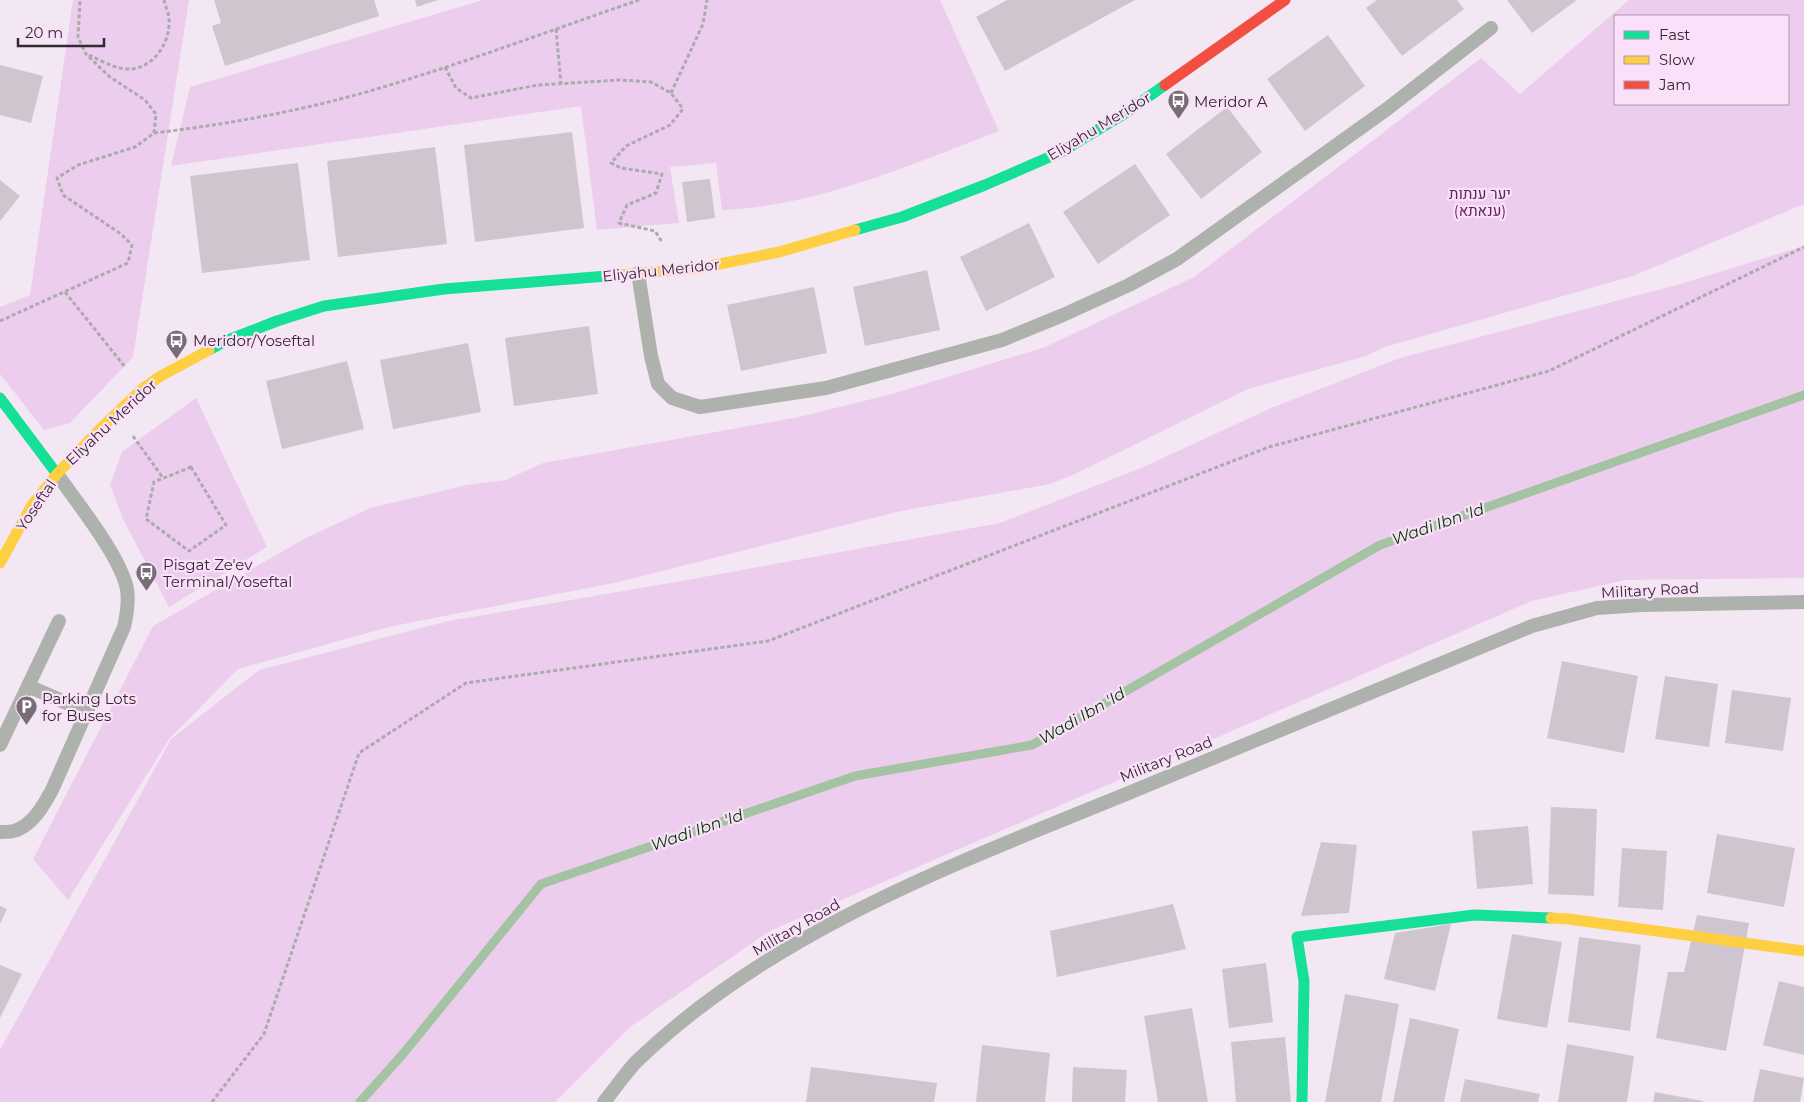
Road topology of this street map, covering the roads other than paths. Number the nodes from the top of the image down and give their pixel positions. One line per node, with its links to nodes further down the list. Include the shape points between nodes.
1 (1285, 0): 3 (street, Eliyahu Meridor, via 1124,114 1061,152 985,185 902,217 779,252 700,268)
2 (1492, 28): 3 (lane, via 1387,109 1177,259 1071,312 993,343 826,388 700,407 672,398 658,384)
3 (638, 273): 5 (street, Eliyahu Meridor, via 444,289 324,306 276,321 228,340 142,389)
4 (0, 398): 5 (street)
5 (57, 474): 6 (street, Yoseftal, via 32,505); 10 (lane, via 108,547 128,596 124,627)
6 (0, 563)
7 (1804, 602): 14 (lane, Military Road, via 1597,608 1532,626 940,870 829,925 763,964 694,1011 635,1063)
8 (59, 621): 9 (lane)
9 (28, 686): 10 (lane); 11 (lane)
10 (87, 712): 12 (lane, via 43,806 31,821 16,831)
11 (0, 745)
12 (0, 832)
13 (1804, 951): 15 (street, via 1568,919 1474,915 1297,937 1304,981)
14 (604, 1102)
15 (1302, 1102)

